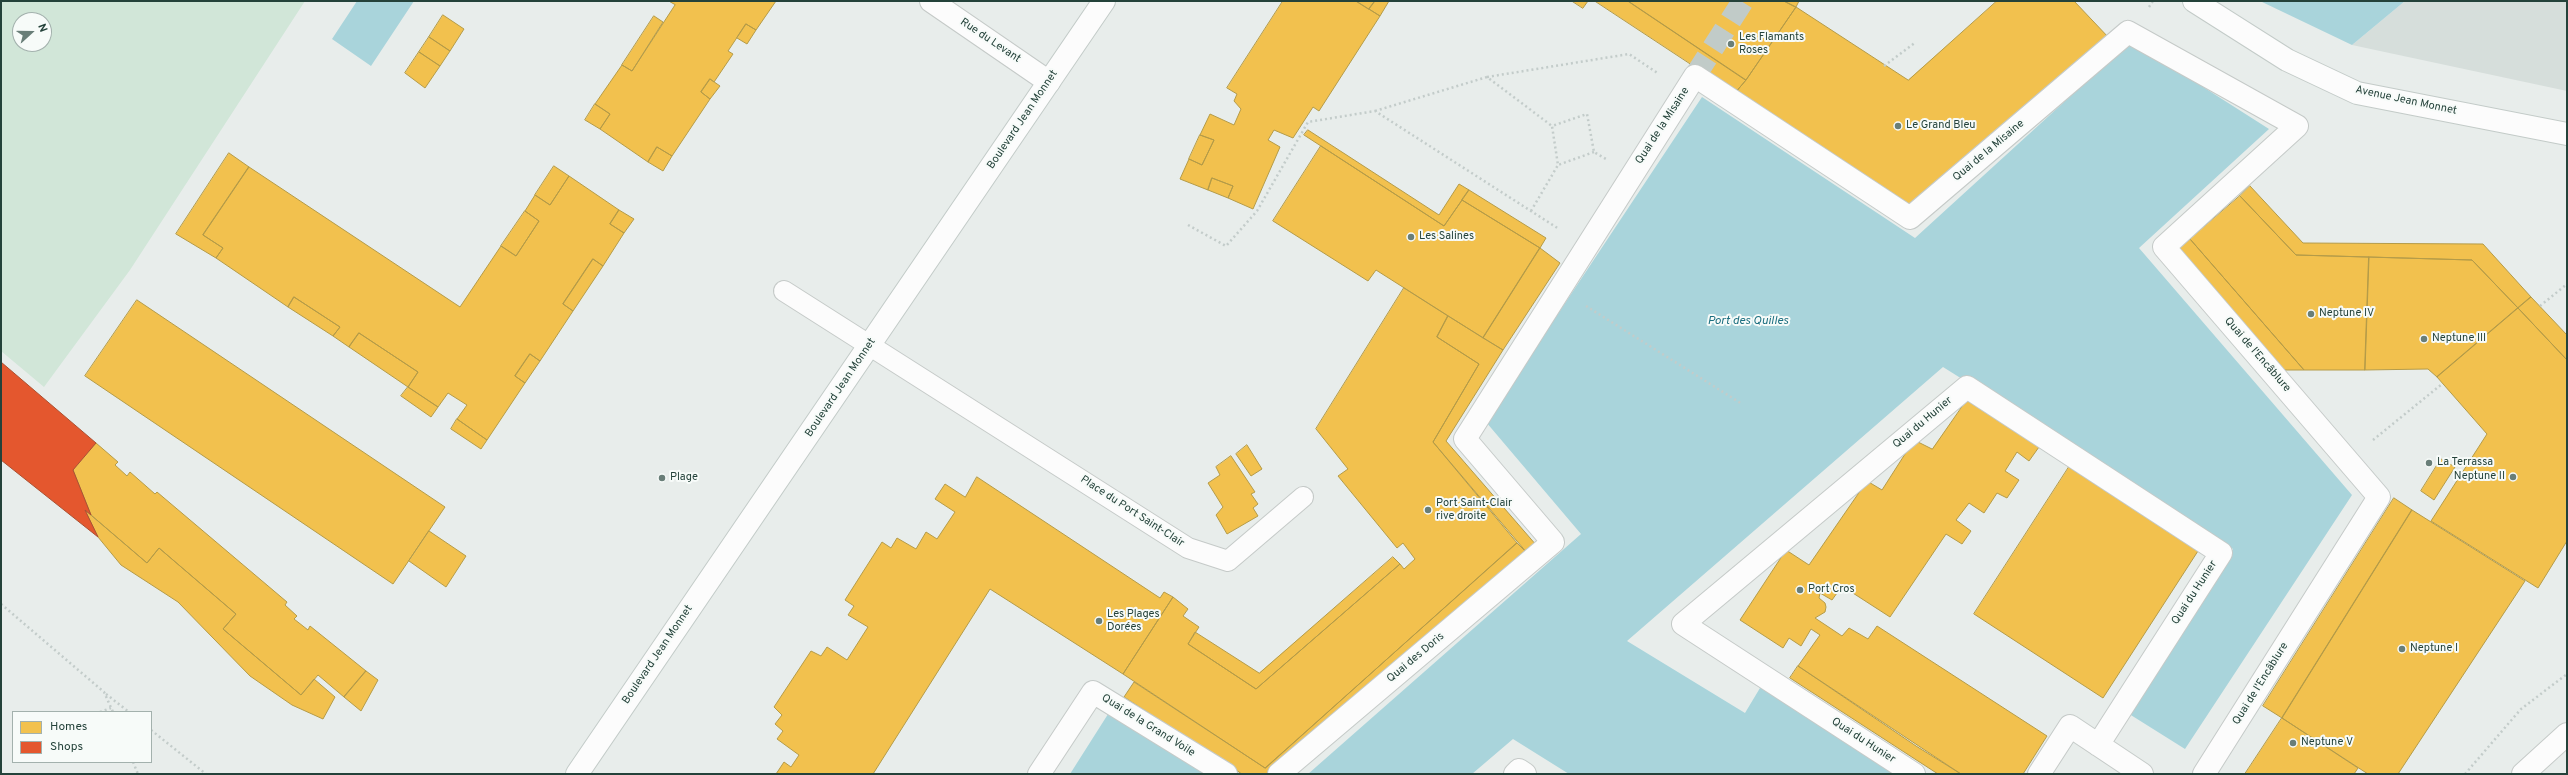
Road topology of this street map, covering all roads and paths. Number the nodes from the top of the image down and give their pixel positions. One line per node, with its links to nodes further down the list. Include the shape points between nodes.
1 (931, 1): 8 (street, Rue du Levant)
2 (1104, 1): 8 (street, Boulevard Jean Monnet)
3 (2194, 1): 12 (street, Avenue Jean Monnet, via 2286,60 2357,93)
4 (2128, 32): 9 (street, Quai de la Misaine, via 1910,218 1695,76); 26 (street, Quai de l'Encâblure, via 2296,126 2164,247)
5 (1916, 42): 6 (path)
6 (1884, 66)
7 (1487, 77): 9 (path, via 1628,54); 10 (path); 11 (path)
8 (1049, 82): 23 (street, Boulevard Jean Monnet)
9 (1685, 92): 15 (street, Quai de la Misaine)
10 (1375, 111): 16 (path); 17 (path, via 1308,122 1257,210 1226,246)
11 (1552, 126): 13 (path, via 1587,114); 14 (path)
12 (2567, 134)
13 (1594, 152): 14 (path); 15 (path)
14 (1558, 165): 16 (path)
15 (1633, 173): 18 (street, Quai de la Misaine)
16 (1531, 211): 18 (path)
17 (1188, 225)
18 (1586, 246): 20 (street, Quai de la Misaine)
19 (2567, 284): 22 (path)
20 (1560, 289): 25 (path); 28 (street, Quai de la Misaine, via 1464,439)
21 (784, 291): 23 (lane)
22 (2540, 306)
23 (870, 346): 27 (lane, Place du Port Saint-Clair, via 1188,548 1228,561); 42 (street, Boulevard Jean Monnet)
24 (2442, 384): 26 (path)
25 (1742, 404)
26 (2347, 460): 51 (street, Quai de l'Encâblure, via 2379,497)
27 (1304, 497)
28 (1553, 542): 45 (street, Quai des Doris)
29 (1, 604): 31 (path)
30 (2567, 674): 52 (path, via 2521,709)
31 (104, 692): 32 (path); 35 (path)
32 (111, 708): 33 (path); 34 (path)
33 (103, 711)
34 (112, 711)
35 (128, 711)
36 (152, 731): 41 (path)
37 (2567, 734): 53 (street)
38 (2098, 745): 48 (street, Quai du Hunier, via 2221,552 1967,387 1683,624); 49 (street, via 2070,726); 50 (street)
39 (133, 763): 40 (path)
40 (138, 774)
41 (206, 774)
42 (577, 774)
43 (1039, 774): 44 (street, Quai de la Grand Voile, via 1093,692)
44 (1226, 774)
45 (1279, 774)
46 (1515, 774): 47 (street, via 1519,770)
47 (1525, 774)
48 (1914, 774)
49 (2039, 774)
50 (2142, 774)
51 (2204, 774)
52 (2465, 774)
53 (2524, 774)

